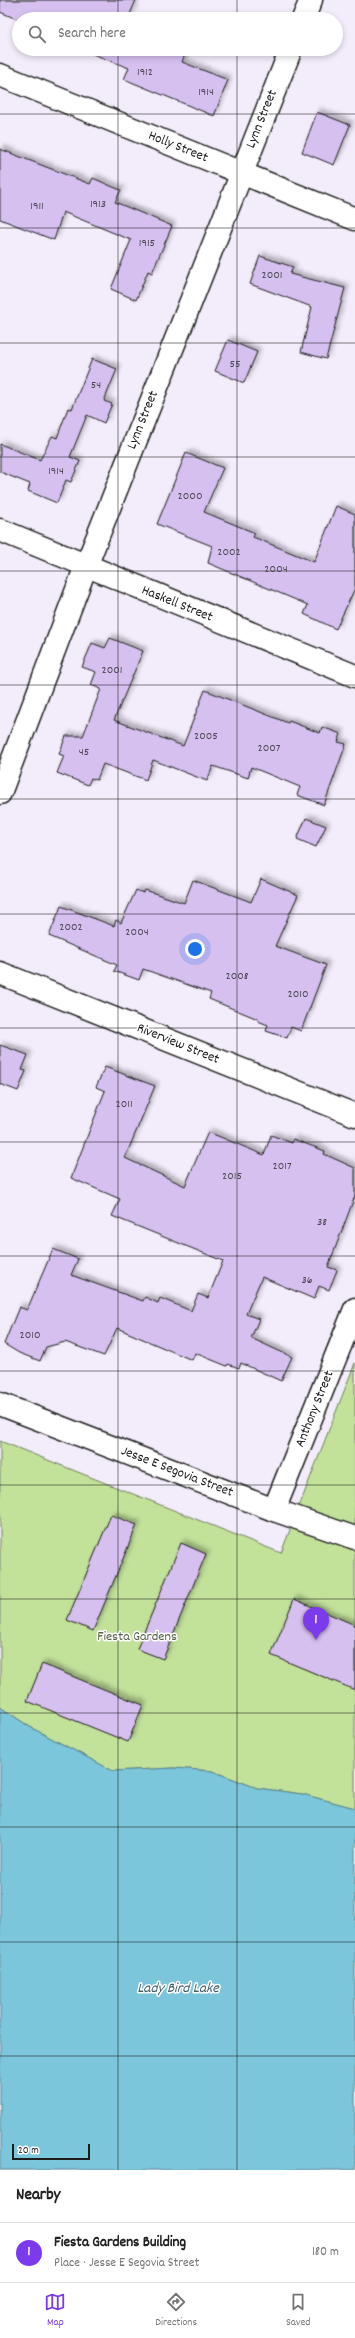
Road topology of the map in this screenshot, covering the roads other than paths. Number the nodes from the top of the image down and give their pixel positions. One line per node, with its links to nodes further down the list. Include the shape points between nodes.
1 (311, 0): 2 (street)
2 (306, 12)
3 (288, 56): 5 (street, Lynn Street)
4 (0, 75): 5 (street, Holly Street)
5 (240, 172): 6 (street, Holly Street); 8 (street, Lynn Street)
6 (355, 219)
7 (0, 530): 8 (street, Haskell Street)
8 (86, 566): 9 (street, Haskell Street); 10 (street, Lynn Street)
9 (355, 676)
10 (0, 793)
11 (0, 973): 12 (street, Riverview Street)
12 (355, 1115)
13 (355, 1309): 15 (street, Anthony Street)
14 (0, 1404): 15 (street, Jesse E Segovia Street)
15 (274, 1510): 16 (street, Jesse E Segovia Street)
16 (355, 1538)

